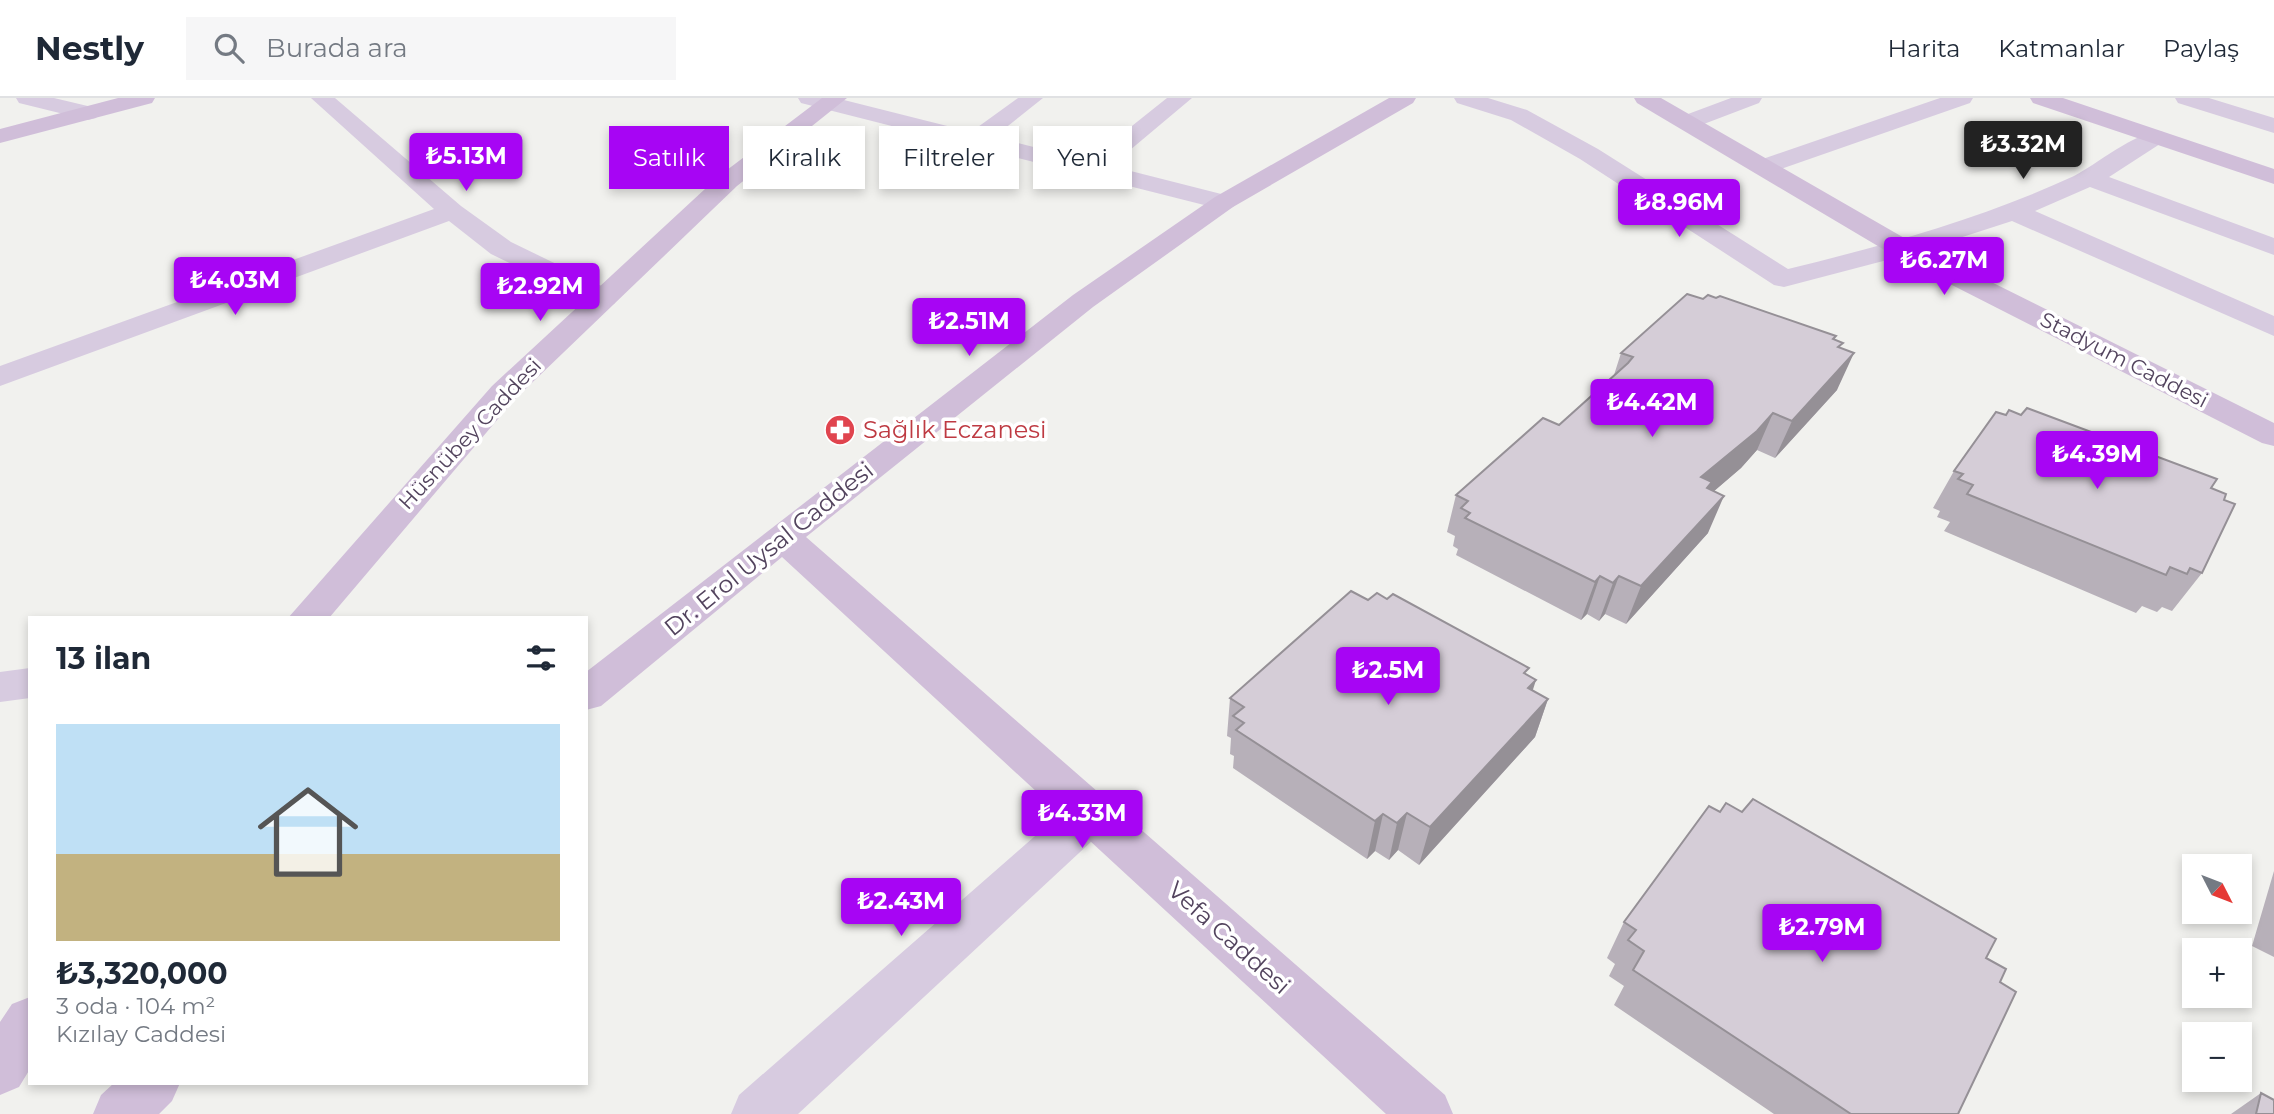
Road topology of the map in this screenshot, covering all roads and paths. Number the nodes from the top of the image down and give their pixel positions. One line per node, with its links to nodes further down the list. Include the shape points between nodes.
1 (27, 98): 14 (street)
2 (144, 98): 14 (street)
3 (322, 98): 27 (street)
4 (1032, 98): 17 (street)
5 (1181, 98): 21 (street)
6 (1405, 98): 26 (street, Dr. Erol Uysal Caddesi)
7 (1465, 98): 30 (street, via 1519,115 1589,154 1784,279)
8 (1645, 98): 15 (street, Stadyum Caddesi)
9 (1751, 98): 15 (street)
10 (1962, 98): 22 (street)
11 (2041, 98): 20 (street)
12 (2186, 98): 18 (street)
13 (824, 100): 16 (street); 31 (street, Hüsnübey Caddesi, via 728,181)
14 (88, 113): 19 (street)
15 (1688, 122): 22 (street, Stadyum Caddesi)
16 (922, 126)
17 (994, 126)
18 (2274, 126)
19 (0, 136)
20 (2155, 137): 23 (street); 24 (street)
21 (1132, 138)
22 (1763, 167): 30 (street, Stadyum Caddesi)
23 (2274, 177)
24 (2088, 178): 28 (street); 29 (street)
25 (1132, 180): 26 (street)
26 (1224, 202): 35 (street, Dr. Erol Uysal Caddesi, via 1083,301)
27 (452, 211): 31 (street, via 501,248); 33 (street)
28 (2012, 211): 30 (street); 32 (street)
29 (2274, 247)
30 (1903, 249): 34 (street, Stadyum Caddesi)
31 (604, 298): 36 (street, Hüsnübey Caddesi, via 503,393)
32 (2274, 327)
33 (0, 377)
34 (2274, 436)
35 (783, 537): 39 (street, Dr. Erol Uysal Caddesi); 40 (street, Vefa Caddesi)
36 (309, 616)
37 (28, 683): 38 (street)
38 (0, 687)
39 (588, 693)
40 (1091, 814): 45 (street); 46 (street, Vefa Caddesi)
41 (28, 1024): 42 (street)
42 (0, 1069)
43 (151, 1085): 44 (street)
44 (120, 1114)
45 (758, 1114)
46 (1426, 1114)

